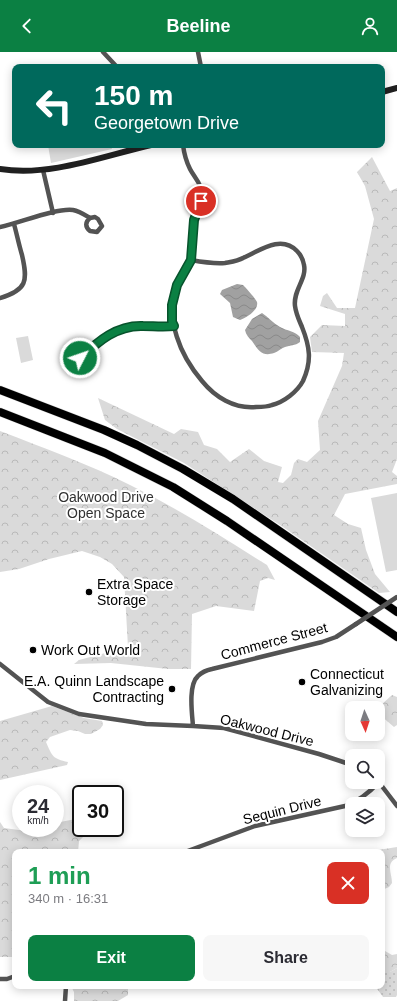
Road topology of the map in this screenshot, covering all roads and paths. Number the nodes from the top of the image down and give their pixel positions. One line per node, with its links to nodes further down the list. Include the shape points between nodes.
1 (103, 52): 3 (street)
2 (198, 52): 4 (street)
3 (113, 64)
4 (200, 64)
5 (397, 88): 6 (street)
6 (385, 91)
7 (136, 148): 10 (street)
8 (184, 148): 15 (street, via 187,163 202,192 194,220)
9 (0, 169): 10 (street)
10 (42, 170): 11 (street)
11 (53, 213): 12 (street, via 74,210); 13 (street)
12 (90, 218)
13 (14, 224): 14 (street); 16 (street, via 26,273 25,281 11,295)
14 (0, 227)
15 (191, 260): 17 (street, via 177,285 172,305); 17 (street, via 225,263 280,243 293,247 301,255 304,265 294,301 308,344 310,357 307,371 300,386 287,398 271,406 252,408 232,404 211,392 193,370 180,345)
16 (0, 298)
17 (174, 326): 18 (street, via 128,326 112,333)
18 (81, 358)
19 (0, 390): 22 (highway, via 104,430 177,466 233,499)
20 (0, 412): 23 (highway, via 106,453 167,484 218,514)
21 (397, 597): 25 (street, Commerce Street, bridge, via 336,637 202,673 195,679 192,688)
22 (397, 612)
23 (397, 637)
24 (0, 664): 25 (street, Oakwood Drive, via 48,702 80,714 146,724)
25 (193, 726): 26 (street, Oakwood Drive, via 224,728)
26 (345, 763)
27 (372, 789): 30 (street, Sequin Drive, via 356,802 345,806 255,826)
28 (384, 789): 29 (street)
29 (397, 806)
30 (193, 849)
31 (12, 977): 32 (street)
32 (0, 978)
33 (66, 989): 34 (street)
34 (65, 1001)

